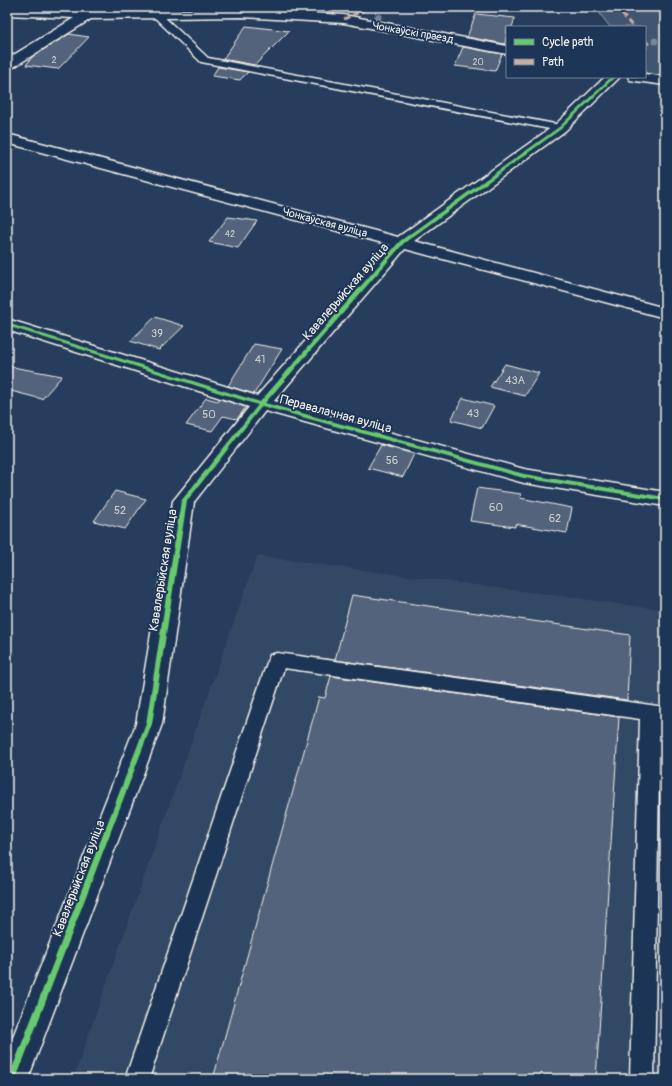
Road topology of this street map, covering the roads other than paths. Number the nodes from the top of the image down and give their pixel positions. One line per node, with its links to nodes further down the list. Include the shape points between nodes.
1 (7, 11): 3 (street, Чонкаўскі праезд)
2 (156, 14): 3 (street, Чонкаўскі праезд); 4 (street, Чонкаўскі праезд, via 242,12 344,19); 9 (lane, via 205,60)
3 (88, 15): 5 (street)
4 (506, 50)
5 (7, 65)
6 (612, 78): 9 (street, Кавалерыйская вуліца)
7 (642, 78): 8 (street)
8 (665, 81)
9 (560, 128): 11 (street, Кавалерыйская вуліца)
10 (7, 138): 11 (street, Чонкаўская вуліца)
11 (402, 242): 12 (street, Чонкаўская вуліца); 14 (street, Кавалерыйская вуліца)
12 (665, 313)
13 (7, 324): 14 (street, Перавалачная вуліца)
14 (261, 404): 15 (street, Перавалачная вуліца, via 524,476); 17 (street, Кавалерыйская вуліца, via 184,501 149,724)
15 (665, 499)
16 (657, 714): 18 (lane, via 277,660); 19 (lane)
17 (12, 1079)
18 (137, 1079)
19 (642, 1079)

